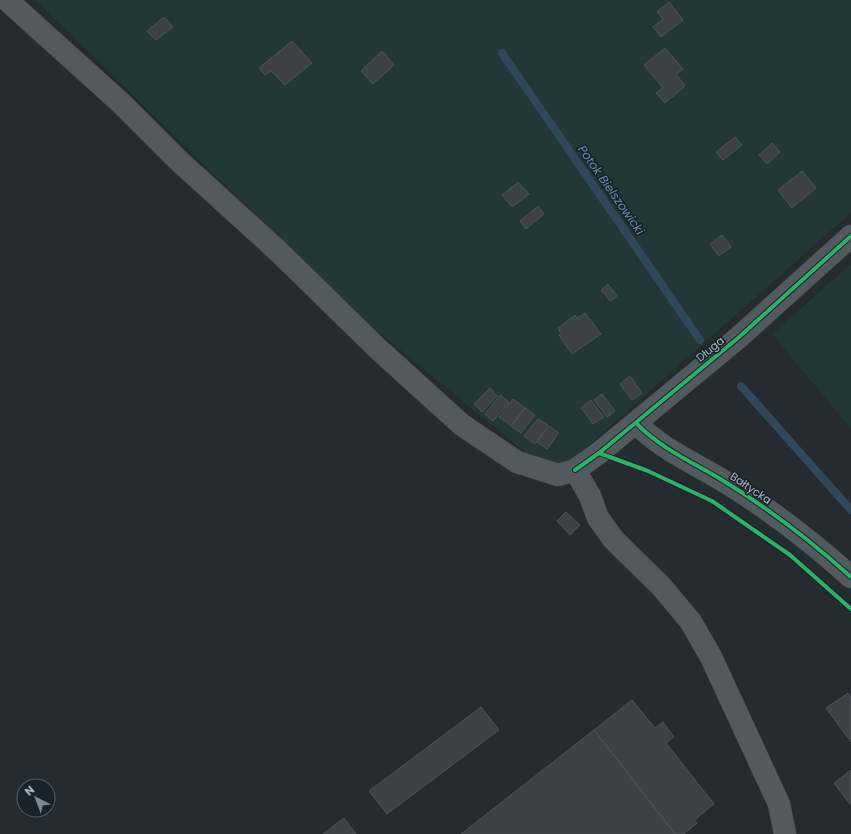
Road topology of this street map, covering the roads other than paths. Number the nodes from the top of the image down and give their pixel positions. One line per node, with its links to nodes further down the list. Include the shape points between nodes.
1 (7, 0): 4 (street, via 111,94 377,348 462,425 517,462 558,475)
2 (851, 236): 3 (street, Długa, via 738,338)
3 (636, 423): 4 (street, Długa); 5 (street, Bałtycka, via 645,433 679,456 757,502)
4 (575, 470): 6 (street, via 590,496 598,518 614,540 661,586 691,622 779,804)
5 (851, 577)
6 (785, 834)

